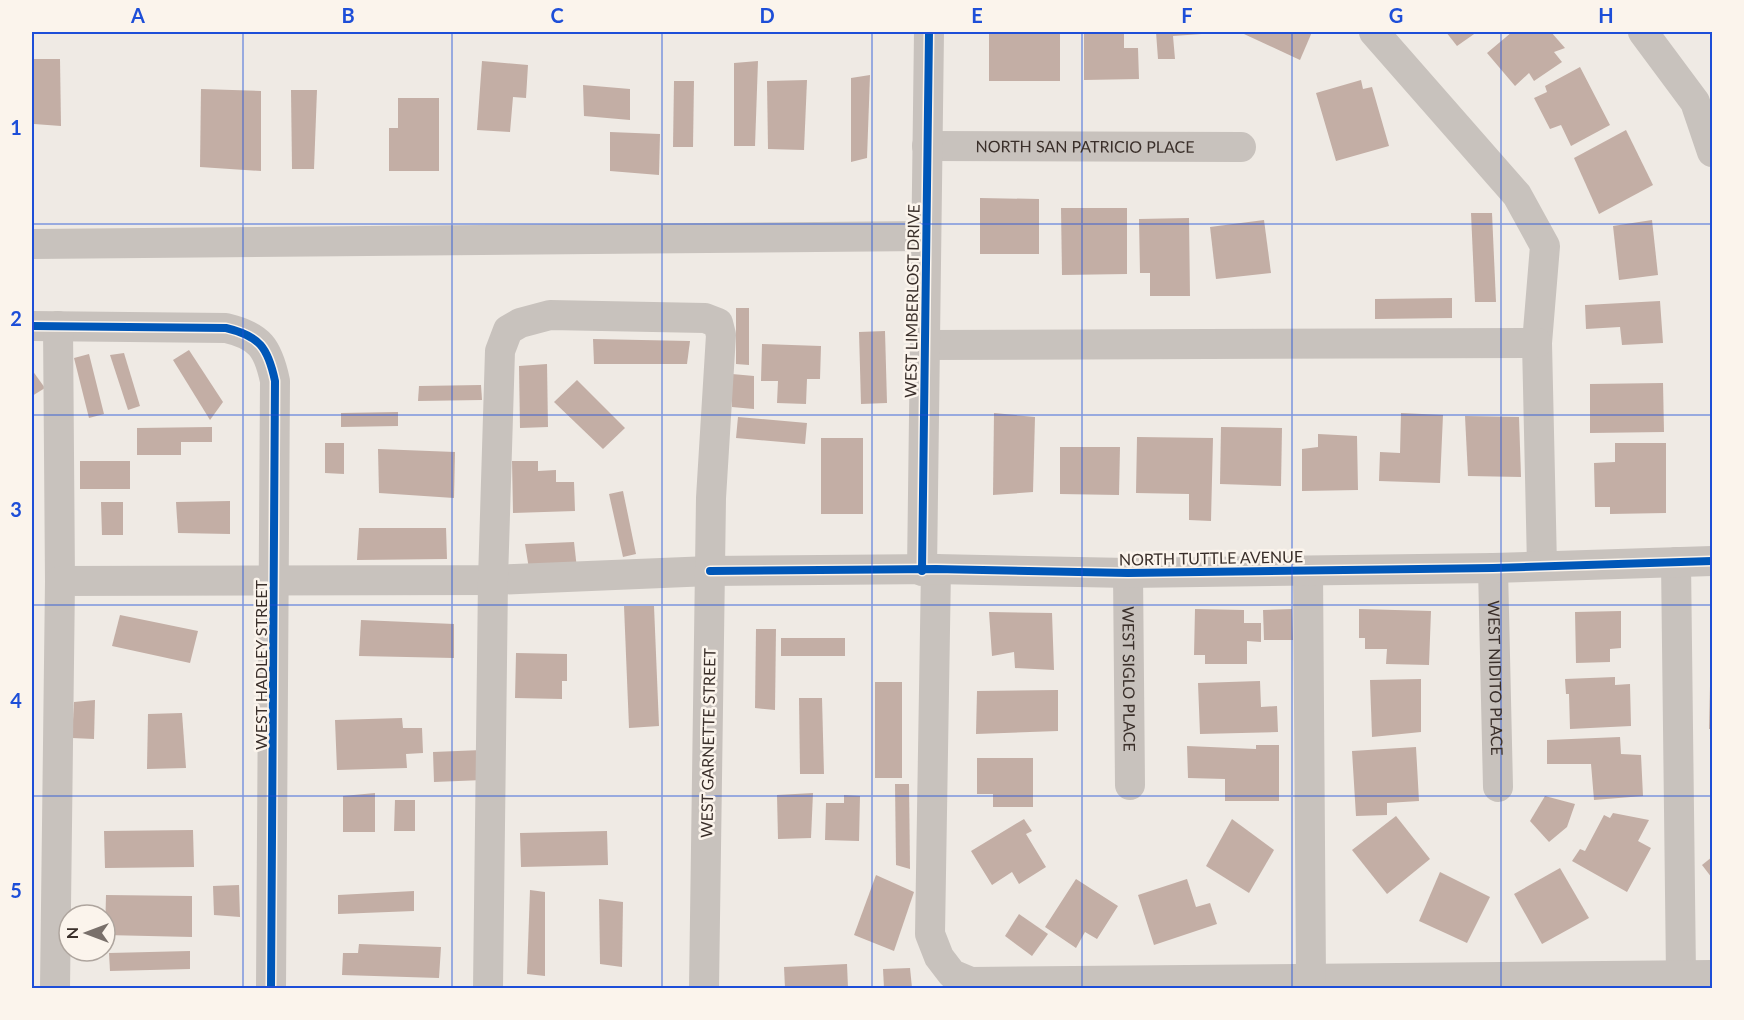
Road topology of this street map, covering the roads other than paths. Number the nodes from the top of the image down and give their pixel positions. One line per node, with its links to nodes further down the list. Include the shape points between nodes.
1 (929, 32): 4 (street, WEST LIMBERLOST DRIVE)
2 (1374, 32): 10 (street, via 1517,195 1545,246)
3 (1643, 32): 6 (street, via 1695,102)
4 (927, 146): 5 (street, NORTH SAN PATRICIO PLACE); 7 (street, WEST LIMBERLOST DRIVE)
5 (1241, 147)
6 (1713, 152)
7 (926, 236): 8 (street); 11 (street, WEST LIMBERLOST DRIVE)
8 (32, 244)
9 (45, 326): 21 (street); 22 (street, WEST HADLEY STREET, via 226,328 242,332 261,344 275,381)
10 (1537, 343): 11 (street); 14 (street)
11 (925, 345): 16 (street, WEST LIMBERLOST DRIVE)
12 (1713, 561): 13 (street, NORTH TUTTLE AVENUE)
13 (1676, 562): 14 (street, NORTH TUTTLE AVENUE); 25 (street)
14 (1542, 566): 15 (street, NORTH TUTTLE AVENUE)
15 (1493, 568): 17 (street, NORTH TUTTLE AVENUE); 24 (street, WEST NIDITO PLACE)
16 (929, 570): 18 (street, NORTH TUTTLE AVENUE); 19 (street, NORTH TUTTLE AVENUE); 27 (street, WEST LIMBERLOST DRIVE, via 930,934 939,957 952,974 971,982)
17 (1308, 571): 19 (street, NORTH TUTTLE AVENUE); 27 (street)
18 (710, 572): 20 (street, NORTH TUTTLE AVENUE); 20 (street, WEST GARNETTE STREET, via 722,335 718,323 705,318 550,315 508,330 500,351); 31 (street, WEST GARNETTE STREET)
19 (1128, 573): 23 (street, WEST SIGLO PLACE)
20 (493, 580): 22 (street, NORTH TUTTLE AVENUE); 30 (street)
21 (60, 581): 22 (street, NORTH TUTTLE AVENUE); 28 (street)
22 (275, 582): 29 (street, WEST HADLEY STREET)
23 (1130, 785)
24 (1498, 788)
25 (1680, 975): 26 (street, WEST LIMBERLOST DRIVE); 27 (street, WEST LIMBERLOST DRIVE)
26 (1713, 975)
27 (1311, 978)
28 (55, 988)
29 (271, 988)
30 (488, 988)
31 (704, 988)

